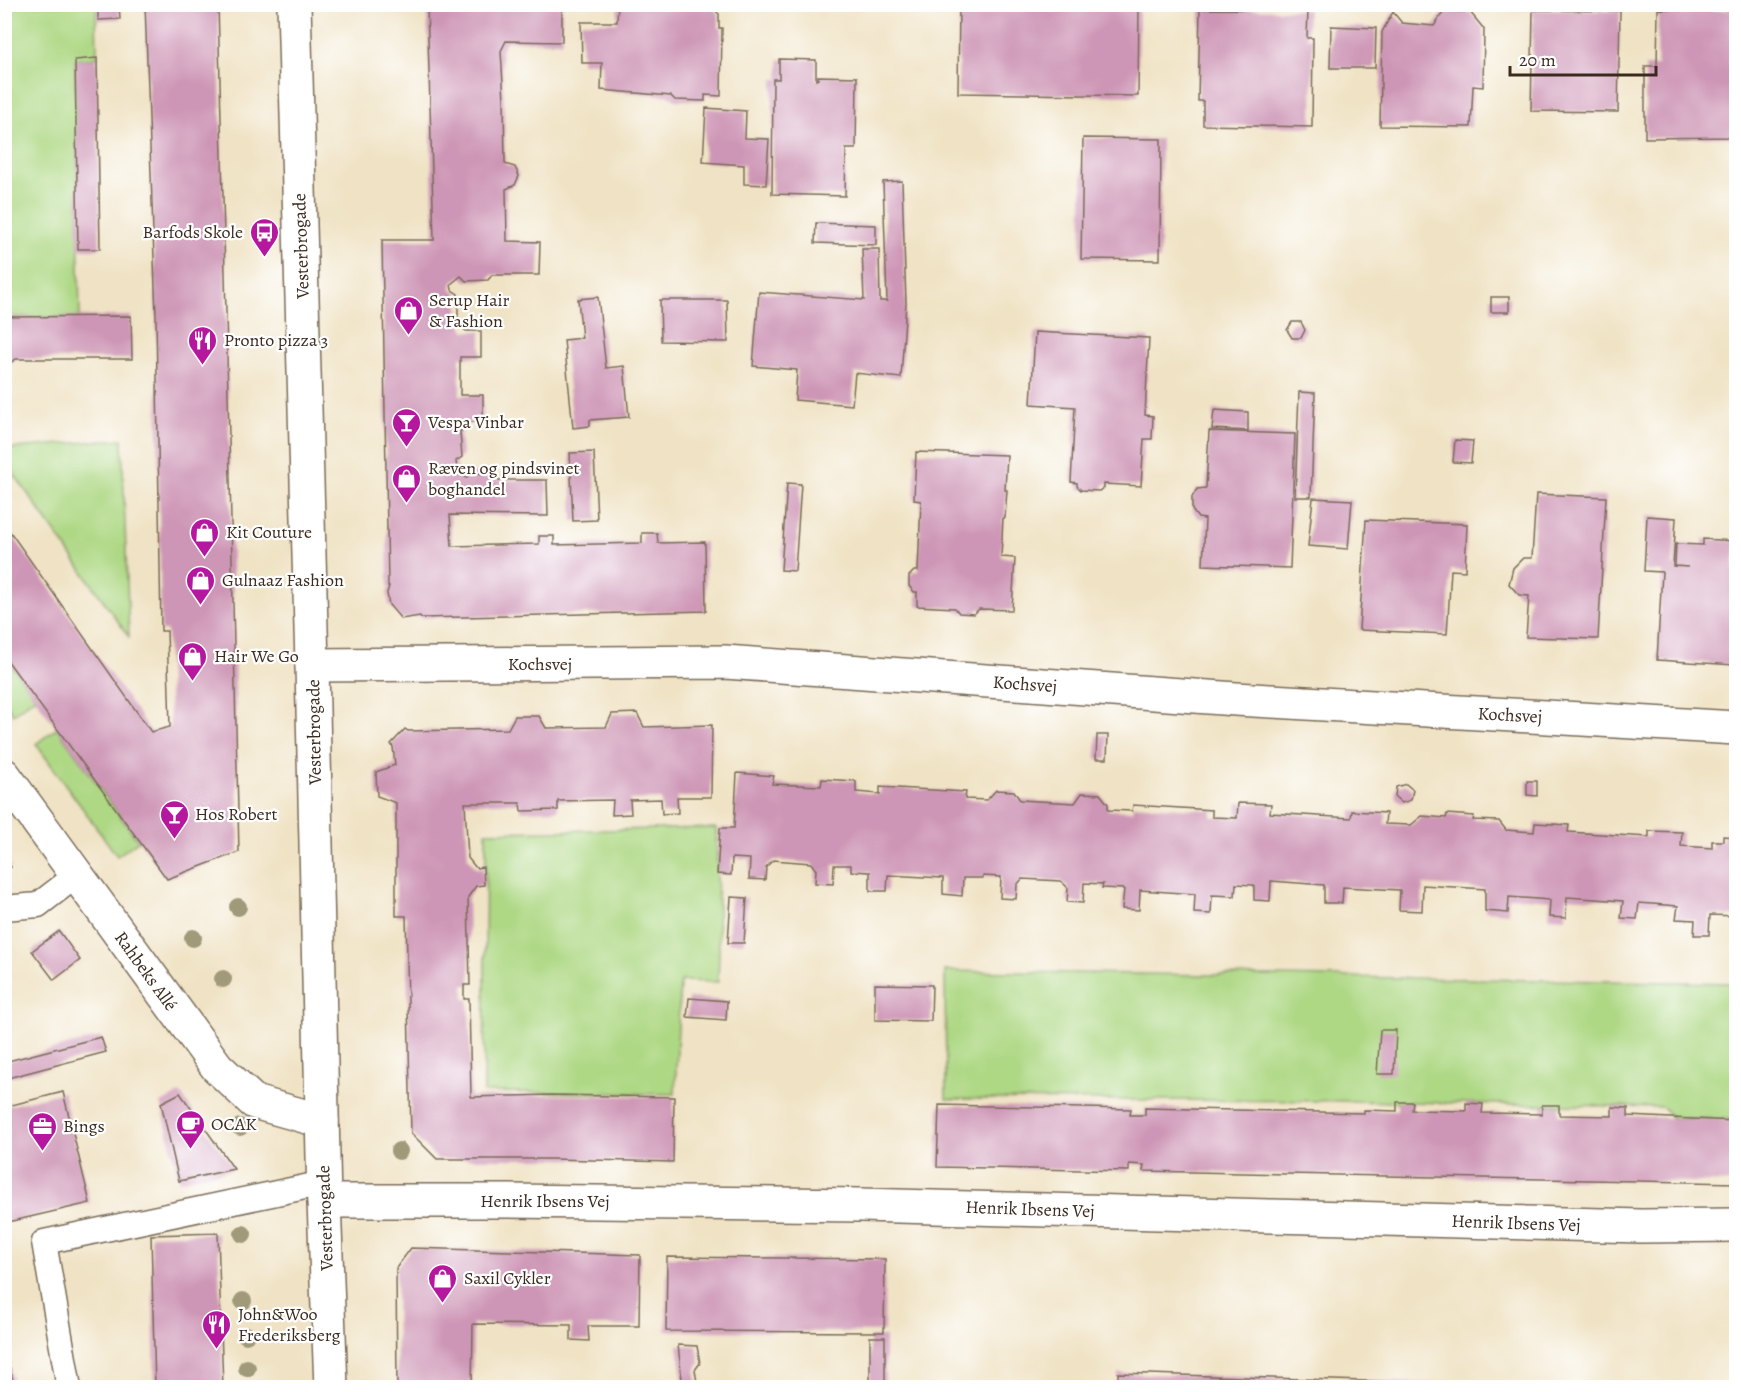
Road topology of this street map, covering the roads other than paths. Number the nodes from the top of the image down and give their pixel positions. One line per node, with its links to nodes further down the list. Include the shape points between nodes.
1 (294, 4): 2 (street, Vesterbrogade)
2 (312, 665): 3 (street, Kochsvej, via 725,662 1224,698); 7 (street, Vesterbrogade)
3 (1737, 728)
4 (4, 775): 5 (street, Rahbeks Allé)
5 (77, 875): 6 (lane, via 38,905); 7 (street, Rahbeks Allé, via 217,1067 254,1102)
6 (4, 908)
7 (322, 1121): 8 (street, Vesterbrogade)
8 (324, 1192): 9 (street, Henrik Ibsens Vej, via 506,1201); 10 (lane, via 44,1242); 11 (street, Vesterbrogade)
9 (1737, 1225)
10 (69, 1388)
11 (331, 1388)

